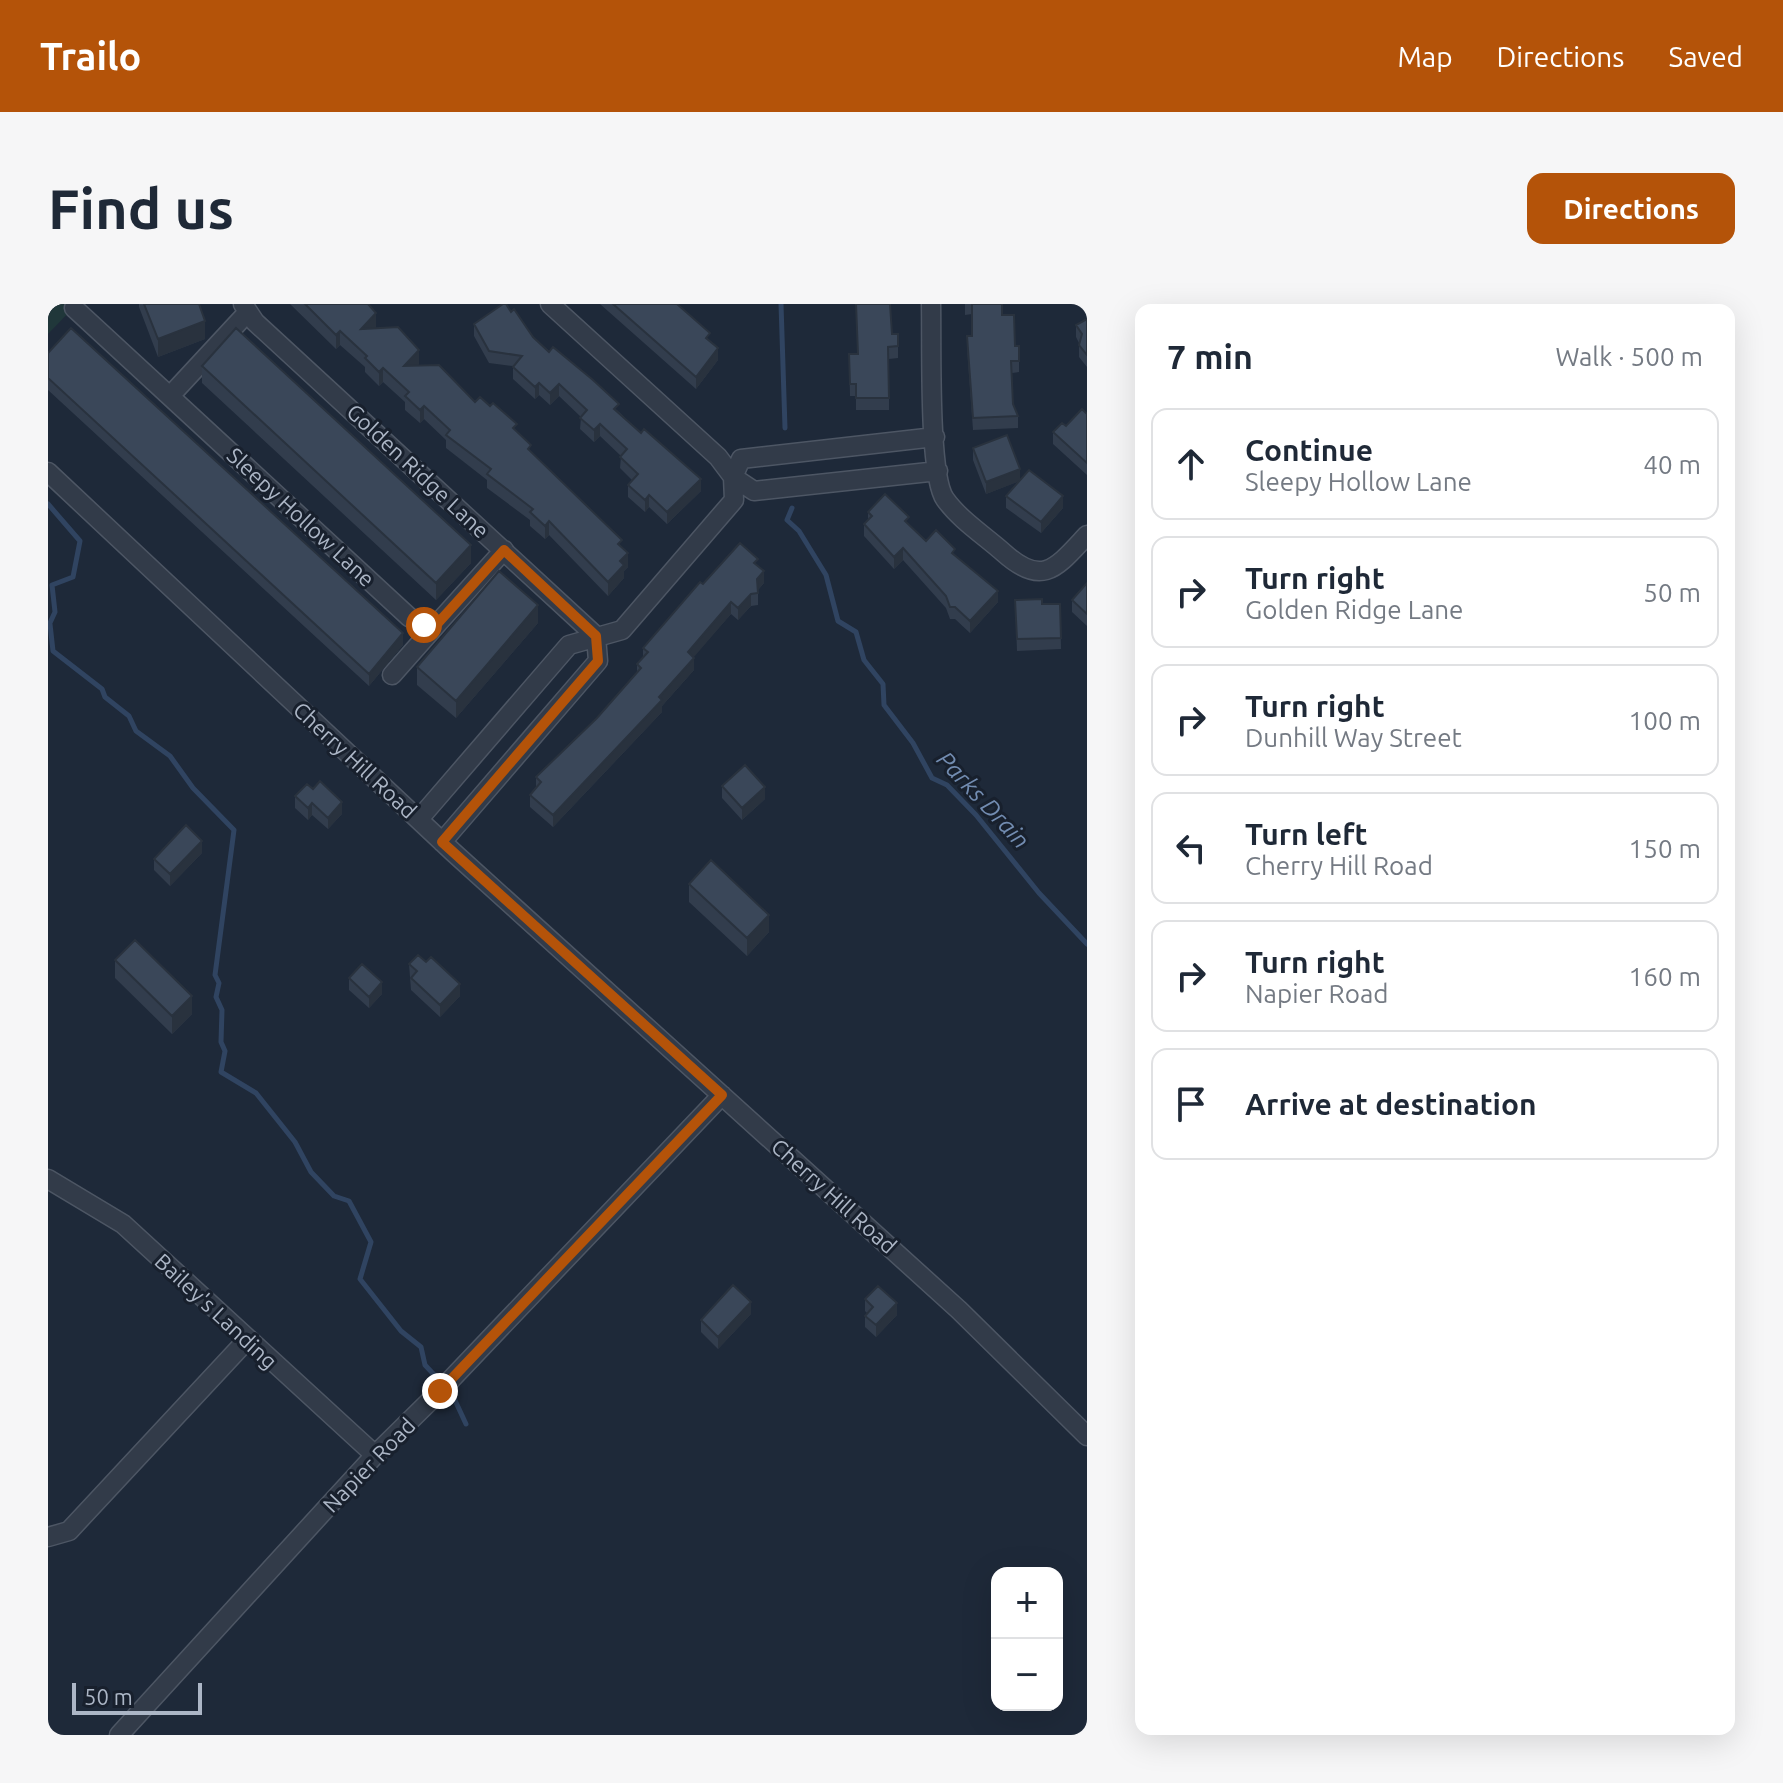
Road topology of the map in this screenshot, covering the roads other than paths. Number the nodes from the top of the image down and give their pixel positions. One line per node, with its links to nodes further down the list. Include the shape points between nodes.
1 (550, 304): 9 (street, via 718,457)
2 (931, 304): 6 (street)
3 (74, 308): 5 (street, Sleepy Hollow Lane)
4 (245, 308): 5 (street); 11 (street, Golden Ridge Lane)
5 (170, 396): 12 (street, Sleepy Hollow Lane, via 409,617 424,625)
6 (935, 437): 7 (street); 9 (street, via 741,459)
7 (938, 471): 9 (street, via 754,491); 10 (street, via 943,497 1021,569 1038,573 1057,568)
8 (48, 472): 17 (street, Cherry Hill Road)
9 (733, 477): 13 (street, via 734,500 622,630)
10 (1087, 535)
11 (504, 550): 12 (street); 13 (street, Golden Ridge Lane)
12 (438, 623): 14 (street)
13 (596, 636): 15 (street, via 569,645); 16 (street, via 598,661)
14 (392, 675)
15 (509, 715): 16 (street); 17 (street)
16 (534, 736): 18 (street)
17 (419, 819): 18 (street, Cherry Hill Road)
18 (442, 842): 19 (street, Cherry Hill Road)
19 (722, 1095): 22 (street, Cherry Hill Road, via 959,1310); 23 (street, Napier Road)
20 (48, 1179): 21 (street, Bailey's Landing, via 123,1224)
21 (246, 1341): 23 (street, Bailey's Landing); 24 (street, via 69,1531)
22 (1087, 1436)
23 (375, 1455): 25 (street, Napier Road)
24 (48, 1537)
25 (119, 1735)

